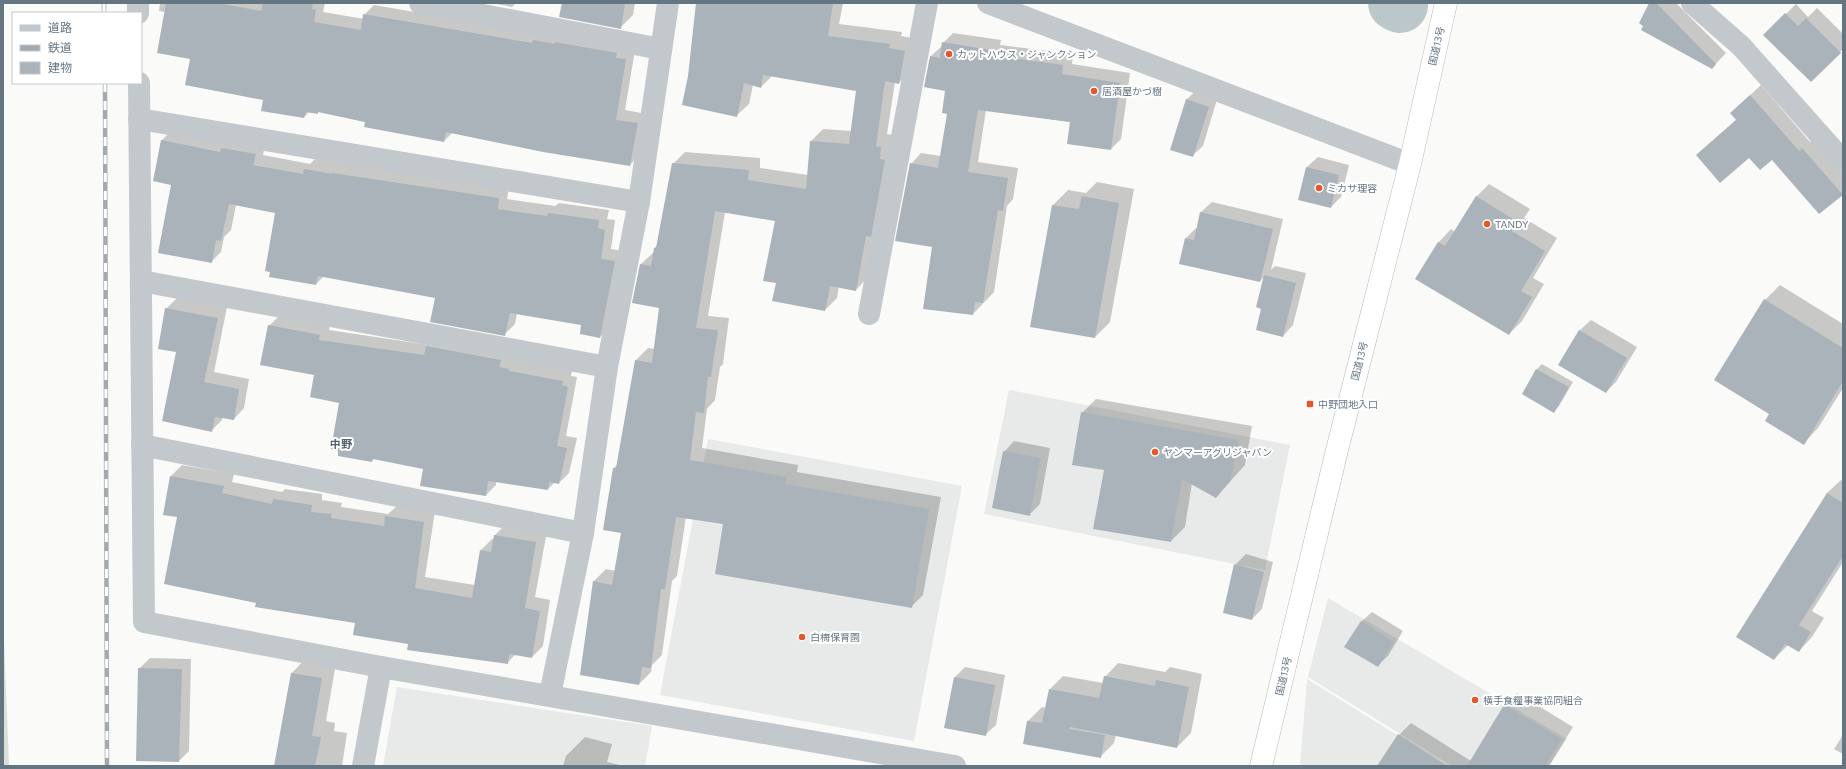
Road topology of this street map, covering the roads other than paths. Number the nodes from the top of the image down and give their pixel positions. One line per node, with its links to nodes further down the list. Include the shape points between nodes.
1 (420, 3): 7 (street)
2 (668, 3): 7 (street)
3 (927, 3): 14 (street)
4 (988, 3): 11 (street)
5 (1446, 3): 11 (highway, 国道13号)
6 (1692, 3): 10 (street, via 1741,46)
7 (662, 49): 12 (street)
8 (139, 84): 9 (street)
9 (139, 119): 12 (street); 13 (street)
10 (1843, 160)
11 (1410, 164): 22 (highway, 国道13号, via 1336,450)
12 (639, 202): 15 (street)
13 (141, 281): 15 (street); 16 (street)
14 (869, 314)
15 (607, 368): 17 (street)
16 (142, 445): 17 (street); 18 (street, via 144,622)
17 (583, 533): 19 (street)
18 (381, 667): 19 (street); 20 (street)
19 (550, 695): 21 (street)
20 (363, 766)
21 (955, 766)
22 (1261, 766)

